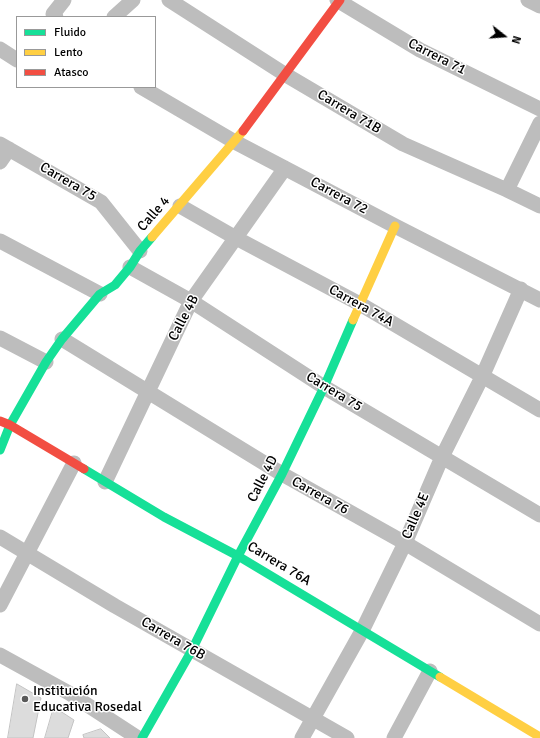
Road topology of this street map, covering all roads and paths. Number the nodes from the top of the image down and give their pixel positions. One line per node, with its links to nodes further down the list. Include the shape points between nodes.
1 (64, 0): 7 (street)
2 (133, 0): 8 (street)
3 (169, 0): 11 (street, Carrera 71B)
4 (339, 0): 11 (street, Calle 4); 13 (street, Carrera 71, via 420,50)
5 (528, 0): 6 (street)
6 (540, 6)
7 (55, 16)
8 (115, 16)
9 (0, 49): 10 (street)
10 (16, 59)
11 (286, 74): 15 (street, Calle 4); 19 (street, Carrera 71B, via 403,144)
12 (143, 88): 15 (street, Carrera 72)
13 (540, 109)
14 (540, 123): 19 (street)
15 (235, 142): 18 (street, Carrera 72); 20 (street, Calle 4)
16 (4, 146): 17 (street); 25 (street, Carrera 75, via 101,202)
17 (0, 162)
18 (285, 168): 22 (street, Carrera 72); 23 (street, Calle 4B)
19 (507, 190): 21 (street, Carrera 71B)
20 (180, 206): 23 (street, Carrera 74A); 25 (street, Calle 4)
21 (540, 206)
22 (395, 226): 27 (street, Carrera 72); 31 (street, Calle 4D)
23 (236, 238): 30 (street, Calle 4B); 31 (street, Carrera 74A)
24 (0, 241): 28 (street)
25 (140, 251): 26 (street, Calle 4)
26 (130, 267): 28 (street, Calle 4, via 115,285); 30 (street, Carrera 75)
27 (521, 289): 29 (street, Carrera 72); 35 (street, Calle 4E)
28 (100, 294): 33 (street, Calle 4)
29 (540, 300)
30 (191, 301): 36 (street, Carrera 75); 37 (street, Calle 4B)
31 (360, 304): 35 (street, Carrera 74A); 36 (street, Calle 4D)
32 (0, 338): 34 (street)
33 (62, 339): 34 (street, Calle 4); 37 (street, Carrera 76)
34 (46, 362): 40 (street, Calle 4)
35 (482, 376): 38 (street, Carrera 74A); 42 (street, Calle 4E)
36 (324, 387): 42 (street, Carrera 75); 44 (street, Calle 4D)
37 (149, 391): 44 (street, Carrera 76); 45 (street, Calle 4B)
38 (540, 410)
39 (0, 421): 40 (street, Carrera 76A)
40 (10, 425): 41 (street, Calle 4); 43 (street, Carrera 76A)
41 (0, 450)
42 (442, 457): 46 (street, Carrera 75); 48 (street, Calle 4E)
43 (74, 463): 45 (street, Carrera 76A); 49 (street)
44 (282, 474): 48 (street, Carrera 76); 50 (street, Calle 4D)
45 (105, 482): 50 (street, Carrera 76A)
46 (540, 516)
47 (0, 537): 49 (street, Carrera 76B)
48 (405, 543): 52 (street, Carrera 76); 53 (street, Calle 4E)
49 (27, 553): 51 (street); 54 (street, Carrera 76B)
50 (238, 556): 53 (street, Carrera 76A); 54 (street, Calle 4D)
51 (0, 604)
52 (540, 624)
53 (362, 631): 56 (street, Carrera 76A); 57 (street, Calle 4E)
54 (192, 650): 57 (street, Carrera 76B); 60 (street, Calle 4D)
55 (0, 655): 59 (street, via 69,693)
56 (430, 671): 58 (street, Carrera 76A); 63 (street)
57 (313, 718): 61 (street, Calle 4E); 62 (street, Carrera 76B)
58 (540, 736)
59 (138, 738)
60 (142, 738)
61 (302, 738)
62 (347, 738)
63 (394, 738)

